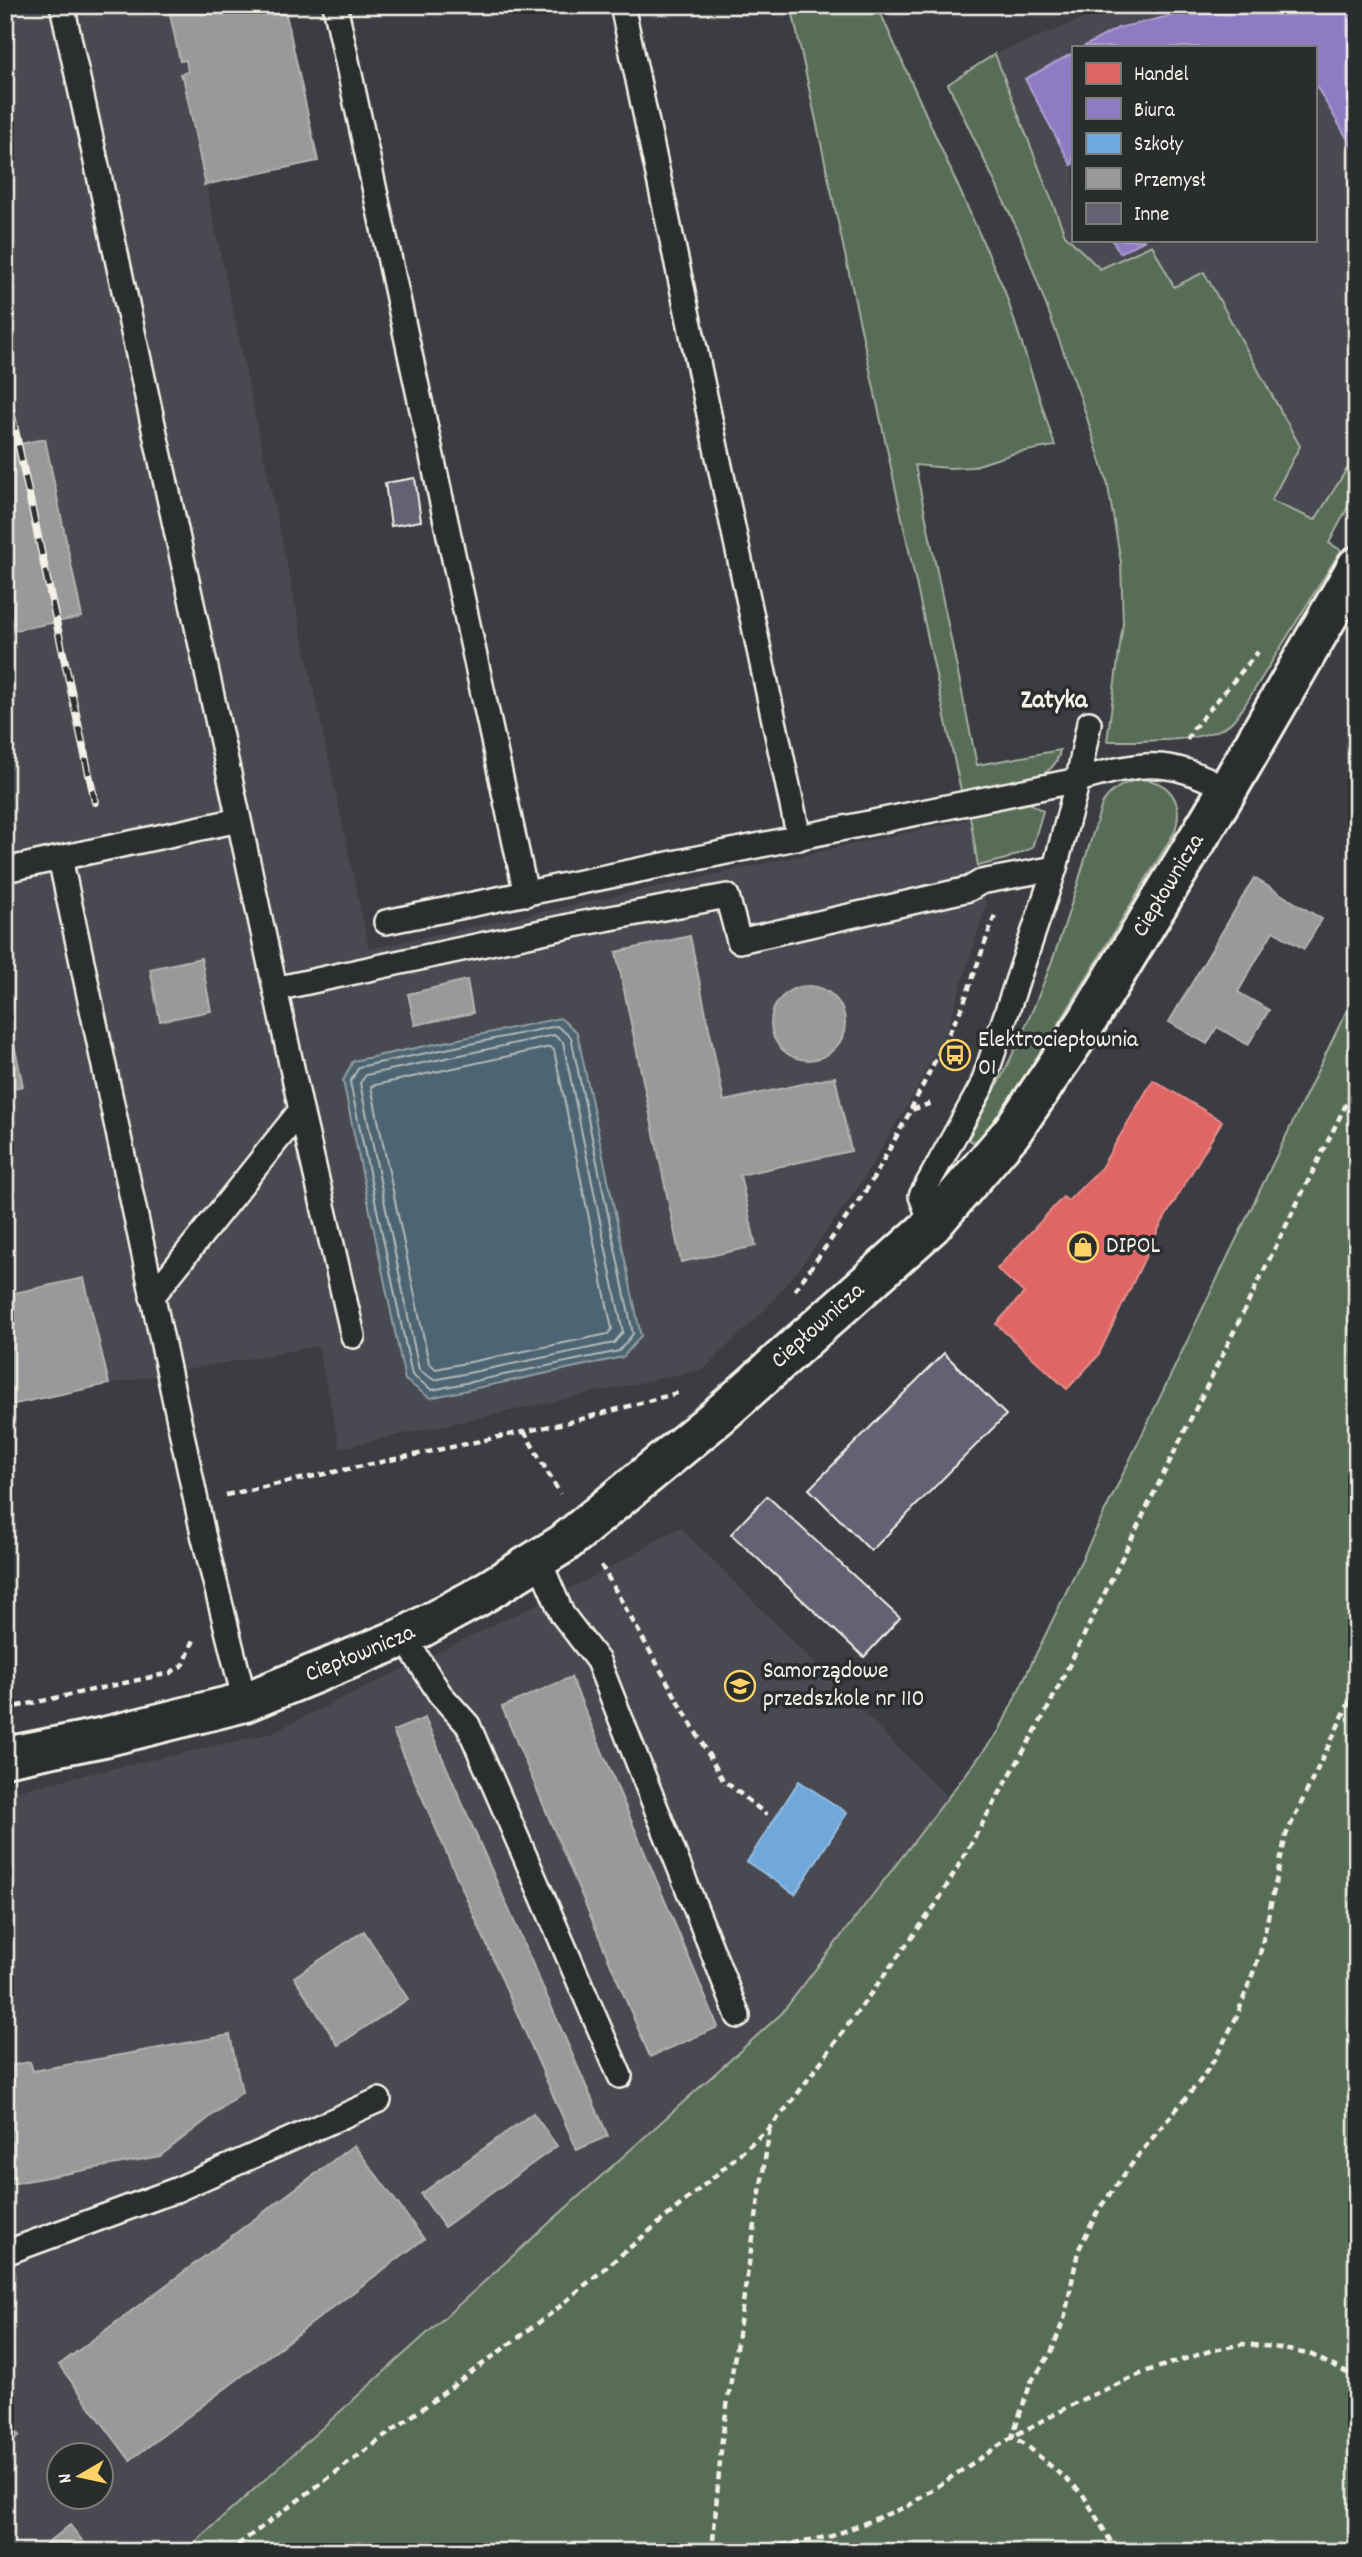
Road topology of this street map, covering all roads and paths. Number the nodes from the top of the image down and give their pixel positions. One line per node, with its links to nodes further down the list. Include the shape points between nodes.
1 (62, 5): 10 (lane)
2 (622, 5): 11 (lane)
3 (340, 6): 15 (lane)
4 (1357, 566): 9 (street, Ciepłownicza)
5 (1266, 644): 7 (path, via 1193,729)
6 (1089, 723): 8 (lane)
7 (1172, 766): 8 (lane, via 1118,769); 9 (lane)
8 (1077, 780): 11 (lane); 13 (lane)
9 (1228, 789): 23 (street, Ciepłownicza, via 1086,1023 1011,1133)
10 (239, 820): 12 (lane); 18 (lane)
11 (799, 838): 15 (lane)
12 (60, 858): 14 (lane); 25 (lane)
13 (1055, 868): 18 (lane, via 739,941 727,896); 20 (lane)
14 (5, 870)
15 (526, 894): 17 (lane)
16 (996, 908): 22 (path, via 963,1005)
17 (386, 922)
18 (275, 989): 21 (lane)
19 (1357, 1083): 42 (path, via 1046,1712 937,1903)
20 (982, 1086): 22 (path); 23 (lane, via 921,1196)
21 (301, 1110): 25 (lane); 26 (lane)
22 (911, 1110): 24 (path, via 869,1186)
23 (932, 1225): 30 (street, Ciepłownicza, via 716,1418)
24 (791, 1296)
25 (152, 1297): 29 (lane)
26 (353, 1336)
27 (687, 1391): 28 (path)
28 (524, 1431): 29 (path); 30 (path)
29 (197, 1502): 35 (lane)
30 (581, 1531): 31 (street, Ciepłownicza); 38 (path, via 723,1780)
31 (539, 1560): 33 (street, Ciepłownicza); 39 (lane, via 562,1614 598,1661)
32 (195, 1636): 36 (path, via 184,1664 170,1673)
33 (404, 1637): 35 (street, Ciepłownicza); 40 (lane, via 440,1694 468,1725)
34 (1357, 1686): 45 (path, via 1286,1835 1260,1954 1237,2016 1200,2081 1099,2209 1078,2251 1065,2316 1051,2353 1031,2382)
35 (245, 1702): 37 (street, Ciepłownicza)
36 (5, 1709)
37 (5, 1757)
38 (767, 1815)
39 (738, 2016)
40 (620, 2076)
41 (379, 2100): 43 (lane, via 176,2190)
42 (770, 2127): 46 (path, via 553,2312); 47 (path, via 722,2440)
43 (5, 2253)
44 (1357, 2378): 45 (path, via 1312,2355 1243,2344 1150,2370)
45 (1013, 2437): 48 (path, via 908,2506 832,2536); 49 (path, via 1082,2493)
46 (228, 2552)
47 (712, 2552)
48 (746, 2552)
49 (1117, 2552)

